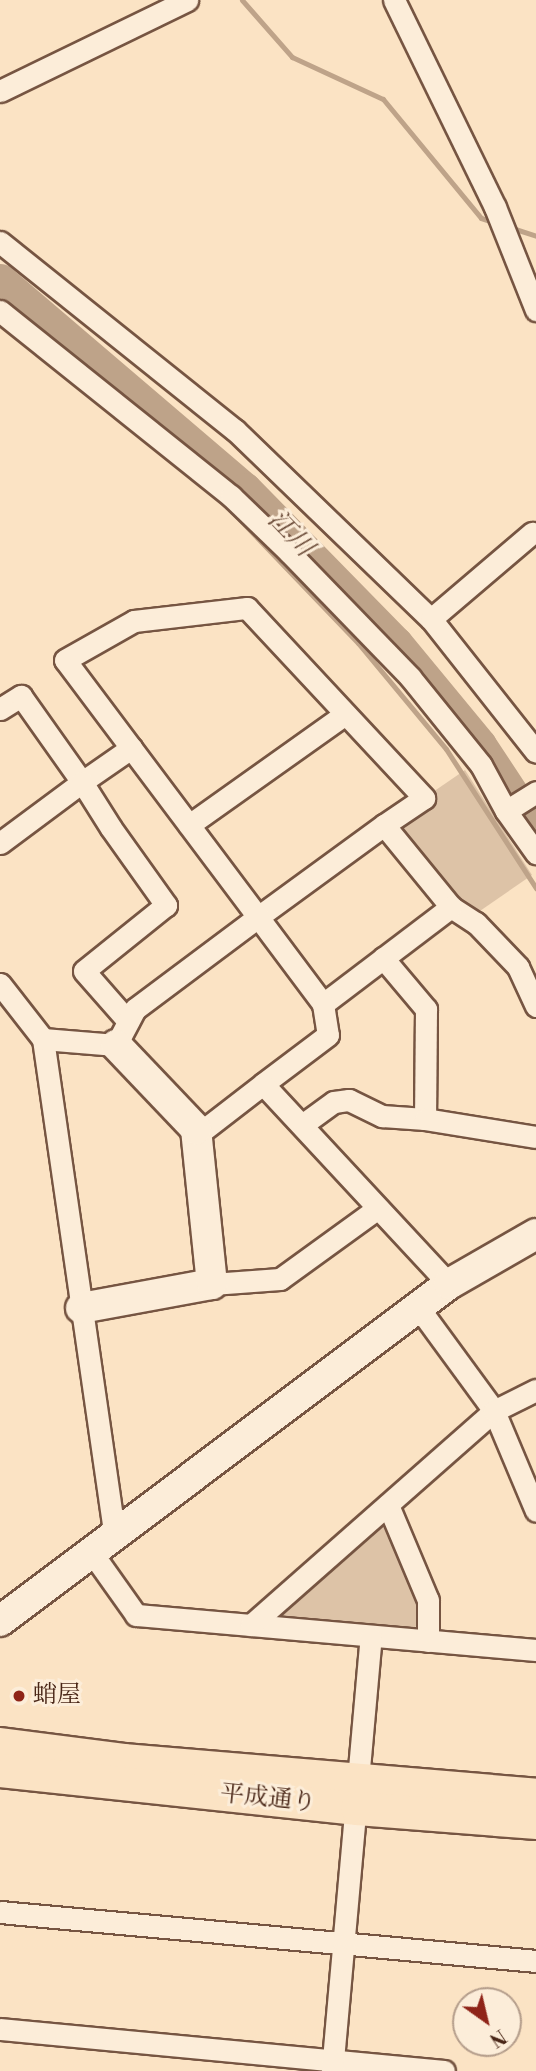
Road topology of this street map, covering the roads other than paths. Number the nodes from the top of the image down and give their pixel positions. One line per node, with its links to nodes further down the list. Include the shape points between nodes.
1 (187, 0): 3 (street)
2 (394, 0): 5 (street, via 495,207)
3 (0, 91)
4 (0, 242): 8 (street, via 235,430)
5 (536, 310)
6 (0, 311): 15 (street, via 231,496 289,552 411,677 481,765)
7 (535, 533): 8 (street)
8 (431, 619): 12 (street)
9 (0, 709): 13 (street, via 21,696)
10 (345, 713): 11 (street, via 247,608 134,621 65,660); 16 (street); 17 (street, via 424,798)
11 (131, 748): 13 (street); 16 (street)
12 (536, 752)
13 (82, 782): 18 (street); 26 (street, via 166,905 84,971)
14 (536, 792): 15 (street)
15 (506, 811): 19 (street)
16 (189, 825): 21 (street)
17 (384, 825): 20 (street); 21 (street)
18 (0, 844)
19 (536, 853)
20 (451, 907): 22 (street); 25 (street, via 476,923 518,967)
21 (258, 917): 24 (street); 26 (street, via 135,1009)
22 (383, 958): 24 (street); 29 (street, via 426,1009)
23 (0, 984): 27 (street)
24 (323, 1004): 28 (street, via 328,1035)
25 (536, 1006)
26 (122, 1033): 27 (street); 31 (street)
27 (43, 1039): 38 (street)
28 (263, 1084): 30 (street); 31 (street)
29 (425, 1119): 30 (street, via 382,1116 349,1100 334,1102); 32 (street)
30 (302, 1125): 33 (street)
31 (197, 1135): 35 (street)
32 (536, 1137)
33 (378, 1208): 35 (street, via 280,1279); 36 (street)
34 (536, 1234): 36 (street)
35 (212, 1284): 38 (street)
36 (449, 1284): 37 (street)
37 (418, 1307): 40 (street); 43 (street)
38 (81, 1308): 43 (street)
39 (536, 1390): 40 (street)
40 (494, 1410): 41 (street); 42 (street)
41 (388, 1506): 45 (street); 47 (street, via 428,1600)
42 (536, 1511)
43 (103, 1545): 44 (street); 45 (street, via 136,1615)
44 (0, 1621)
45 (251, 1625): 46 (street)
46 (371, 1638): 47 (street); 51 (street)
47 (428, 1641): 48 (street)
48 (536, 1650)
49 (0, 1744): 51 (main road, 平成通り)
50 (0, 1770): 51 (main road, 平成通り)
51 (358, 1794): 52 (main road, 平成通り); 53 (main road, 平成通り); 55 (street)
52 (536, 1795)
53 (536, 1822)
54 (0, 1912): 55 (street)
55 (343, 1944): 56 (street); 58 (street)
56 (536, 1961)
57 (0, 2029): 58 (street)
58 (332, 2067): 59 (street)
59 (444, 2071)

